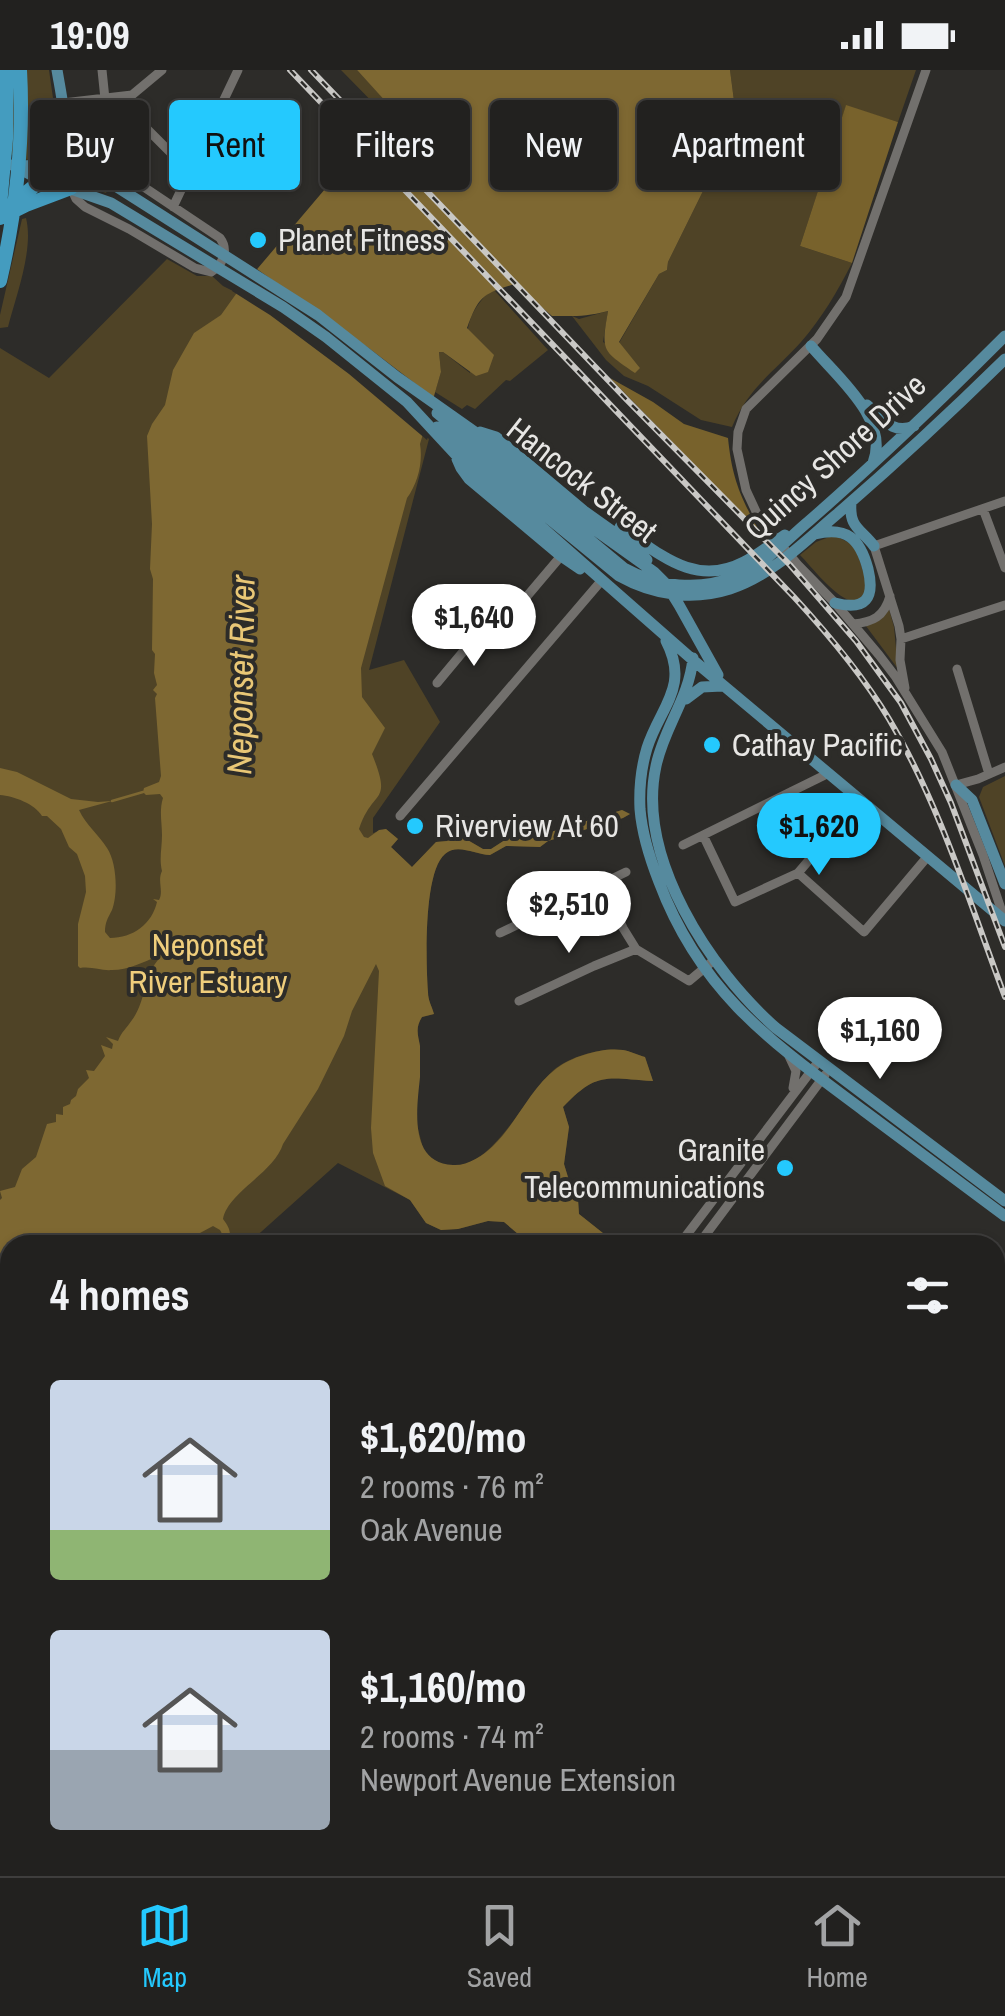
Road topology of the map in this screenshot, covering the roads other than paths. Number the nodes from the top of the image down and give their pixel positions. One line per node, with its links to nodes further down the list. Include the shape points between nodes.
1 (10, 70): 12 (highway); 26 (highway); 28 (highway, via 19,158)
2 (58, 70): 9 (main road)
3 (102, 70): 8 (street)
4 (162, 70): 7 (street, via 139,92)
5 (238, 70): 11 (street)
6 (926, 70): 33 (street, via 851,287)
7 (121, 98): 8 (street); 13 (street)
8 (105, 99): 10 (street)
9 (63, 100)
10 (94, 100)
11 (224, 100)
12 (0, 146)
13 (169, 151)
14 (1, 159): 15 (main road); 16 (main road)
15 (30, 167)
16 (30, 173)
17 (0, 177): 25 (highway)
18 (33, 190): 28 (highway)
19 (66, 190): 28 (highway, via 26,205)
20 (72, 190): 27 (street, via 84,207 195,268 214,270 224,254 222,240)
21 (76, 190): 29 (main road)
22 (121, 190): 29 (main road)
23 (148, 190): 27 (street)
24 (181, 190): 27 (street)
25 (0, 196)
26 (0, 206)
27 (172, 207)
28 (4, 223): 30 (highway); 31 (highway)
29 (183, 238): 34 (main road)
30 (0, 251)
31 (0, 281)
32 (1005, 336): 39 (main road, Quincy Shore Drive)
33 (810, 346): 37 (main road); 51 (street, via 746,409 737,450 760,520)
34 (350, 348): 36 (main road, Hancock Street); 38 (main road, Hancock Street)
35 (1005, 359): 43 (main road, Quincy Shore Drive)
36 (396, 378): 41 (main road, Hancock Street); 45 (main road, Quincy Shore Drive, via 608,557 646,578 682,586 726,580)
37 (852, 393): 39 (main road, via 895,429); 40 (main road, via 875,427)
38 (407, 402): 45 (main road, Quincy Shore Drive, via 608,568 643,588 682,595 728,589 766,571); 49 (main road, Hancock Street, via 444,444)
39 (916, 425): 40 (main road, Quincy Shore Drive)
40 (871, 467): 45 (main road, Quincy Shore Drive)
41 (551, 488): 45 (main road, via 689,569 720,570); 47 (main road, via 490,434 472,434 458,454 469,479); 53 (main road, Hancock Street, via 658,575)
42 (1005, 501): 44 (street)
43 (851, 502): 45 (main road, Quincy Shore Drive); 46 (main road, via 853,524)
44 (984, 509): 46 (street); 48 (street)
45 (806, 531): 51 (main road, via 845,534 863,553 870,596 856,605)
46 (874, 546): 50 (street)
47 (561, 556): 49 (main road); 59 (street, via 517,608 489,622)
48 (1005, 568)
49 (602, 580): 55 (main road, Hancock Street); 69 (street)
50 (890, 596): 54 (street, via 876,620); 56 (street)
51 (835, 602): 54 (street)
52 (1005, 605): 56 (street)
53 (688, 621): 55 (main road, via 679,632); 57 (main road); 62 (main road, Hancock Street)
54 (853, 624): 61 (street)
55 (658, 630): 57 (main road, Hancock Street); 80 (main road, via 672,654 675,679 644,761 641,816 679,927)
56 (901, 639): 61 (street)
57 (693, 660): 60 (main road, Hancock Street); 63 (main road)
58 (956, 669): 66 (street)
59 (437, 683)
60 (726, 688): 62 (main road, Hancock Street); 63 (main road, via 698,688)
61 (907, 696): 67 (street)
62 (737, 697): 65 (main road, Hancock Street)
63 (681, 706): 80 (main road, via 657,763 654,818 678,897)
64 (1005, 767): 66 (street)
65 (829, 773): 68 (main road, Hancock Street); 70 (street)
66 (989, 774): 67 (street)
67 (956, 785): 76 (main road, via 972,800); 77 (street)
68 (860, 800): 72 (main road, Hancock Street); 74 (street)
69 (400, 816)
70 (703, 835): 71 (street); 74 (street, via 735,902)
71 (682, 845)
72 (928, 856): 74 (street, via 864,932); 77 (main road, Hancock Street)
73 (626, 872): 75 (street)
74 (798, 872)
75 (602, 883): 78 (street); 79 (street)
76 (1005, 884)
77 (1005, 921)
78 (500, 932)
79 (636, 949): 80 (street, via 689,981); 81 (street)
80 (709, 964): 82 (main road, via 738,1010); 83 (main road)
81 (520, 1001)
82 (787, 1053): 83 (main road); 84 (street, via 796,1071)
83 (819, 1071): 84 (street); 85 (main road); 87 (street)
84 (789, 1098): 86 (street)
85 (1002, 1212)
86 (686, 1235)
87 (705, 1235)

